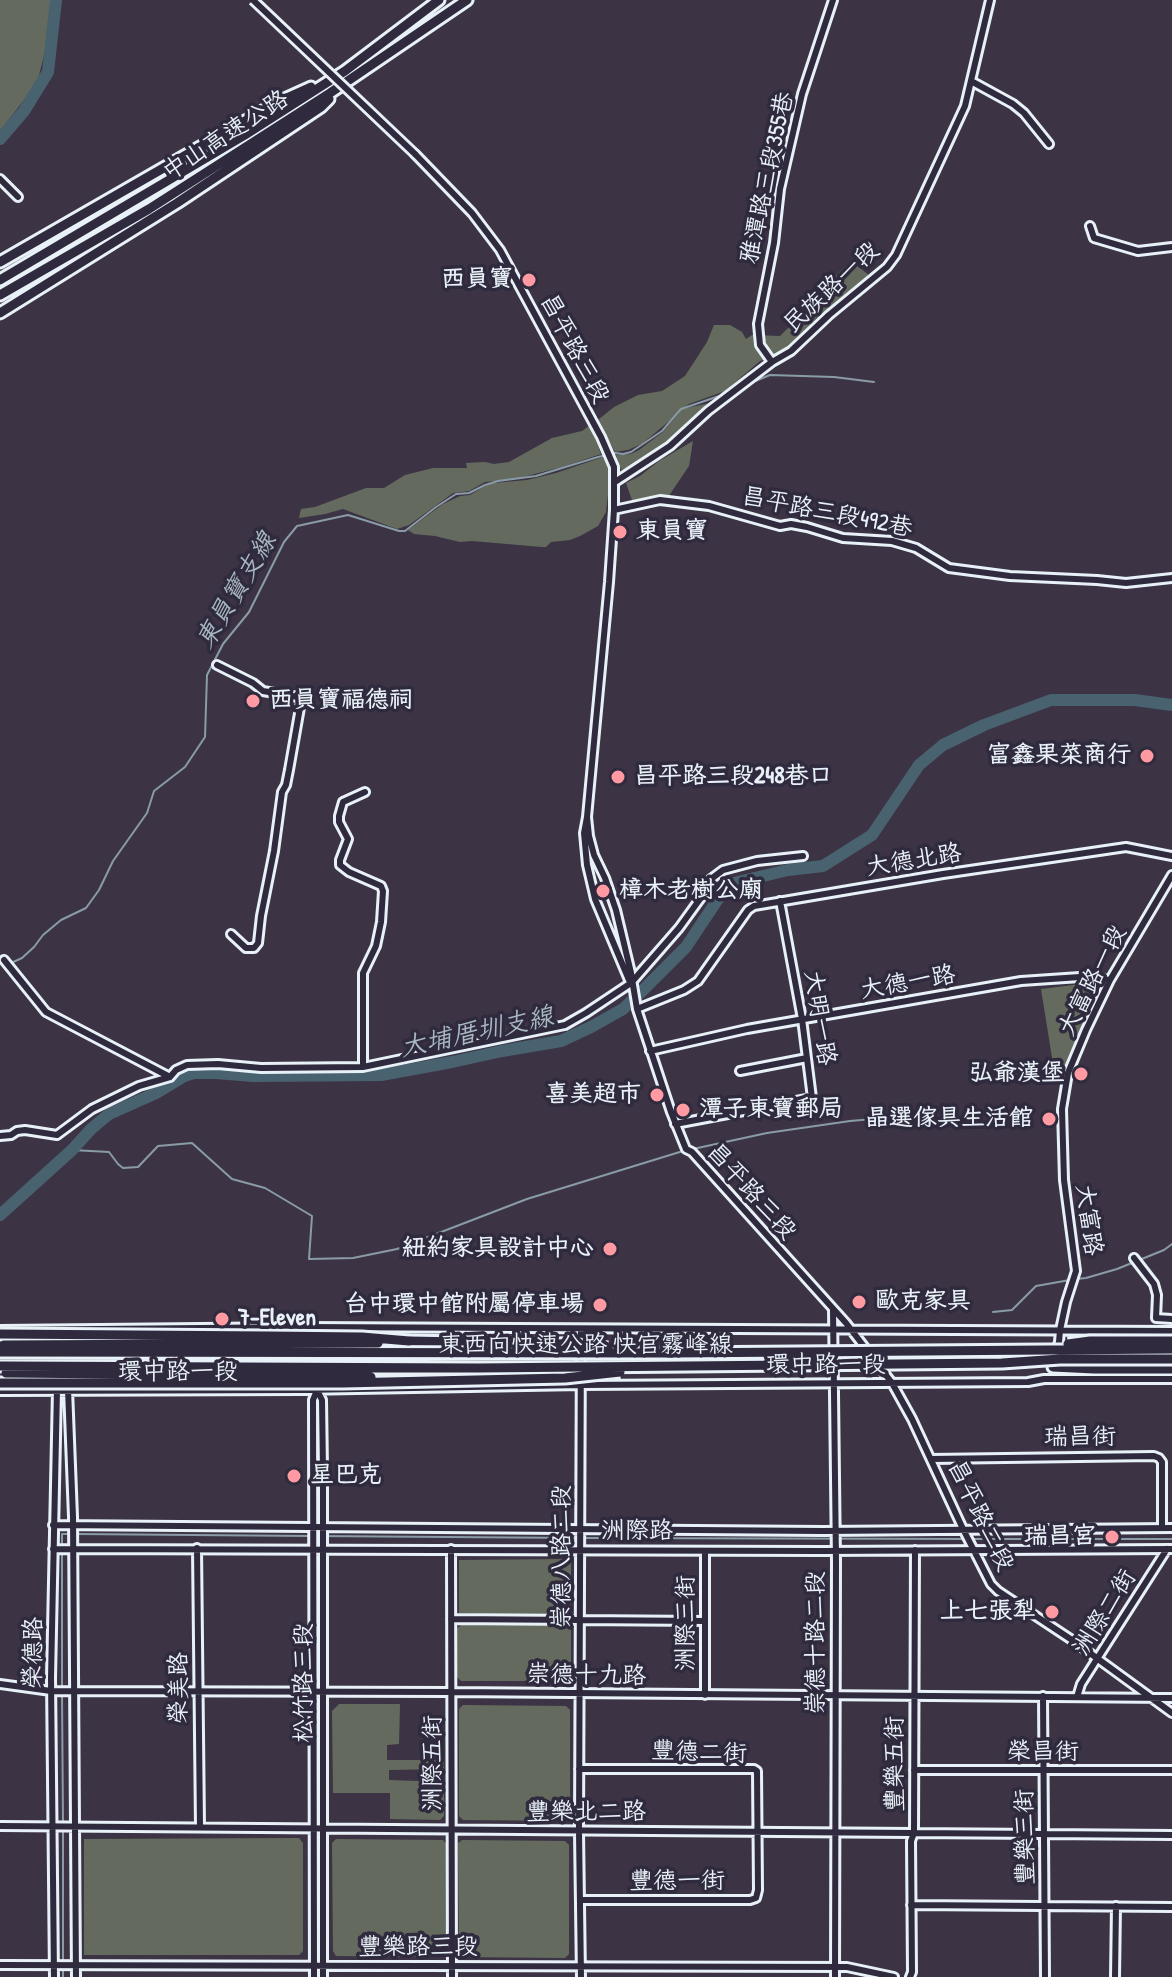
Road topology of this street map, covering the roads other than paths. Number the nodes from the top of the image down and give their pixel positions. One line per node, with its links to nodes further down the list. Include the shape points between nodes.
1 (253, 0): 18 (street, 昌平路三段, bridge, via 415,154 500,250 609,452)
2 (439, 0): 6 (highway, 中山高速公路)
3 (467, 0): 6 (highway, 中山高速公路)
4 (833, 0): 17 (street, 雅潭路三段355巷, via 802,94 780,189 758,324 760,345)
5 (990, 0): 7 (street, 民族路一段)
6 (347, 76): 13 (highway, via 280,101); 14 (highway, 中山高速公路); 15 (highway, 中山高速公路, via 149,209); 16 (highway, via 321,107)
7 (971, 81): 8 (street, via 1013,104); 17 (street, 民族路一段, via 965,106 896,255 791,351)
8 (1049, 144)
9 (0, 179): 10 (street)
10 (18, 197)
11 (1090, 226): 12 (street, via 1094,238 1138,251)
12 (1172, 247)
13 (0, 262)
14 (0, 280)
15 (0, 295)
16 (0, 313)
17 (772, 362): 18 (street, 民族路一段, via 670,446)
18 (615, 482): 19 (street, 昌平路三段)
19 (614, 510): 20 (street, 昌平路三段492巷, via 660,500 709,506 780,526 892,541 916,548 945,567 1010,576 1126,583); 23 (street, 昌平路三段)
20 (1172, 578)
21 (217, 665): 28 (street, via 263,691 301,702 258,943 246,948)
22 (365, 792): 36 (street, via 343,802 339,816 348,839 340,865 383,891 376,946 363,973)
23 (587, 817): 31 (street, 昌平路三段, via 594,855 616,910); 31 (street, 昌平路三段, via 585,848 595,899)
24 (803, 856): 31 (street, via 723,870)
25 (1172, 856): 27 (street, 大德北路, via 1126,847)
26 (1172, 875): 30 (street, 大富路一段)
27 (780, 901): 32 (street, 大德北路, via 748,910 698,981); 33 (street, 大明一路)
28 (231, 934)
29 (4, 960): 38 (street, via 46,1012)
30 (1110, 980): 33 (street, 大德一路, via 1021,981); 39 (street, 大富路一段, via 1068,1073)
31 (631, 983): 32 (street, 昌平路三段); 36 (street, via 565,1025)
32 (637, 1009): 34 (street, 昌平路三段)
33 (802, 1019): 34 (street, 大德一路); 35 (street, 大明一路)
34 (650, 1051): 40 (street, 昌平路三段)
35 (807, 1058): 37 (street); 40 (street, 大明一路, via 812,1098)
36 (363, 1067): 38 (street, via 187,1065)
37 (740, 1071)
38 (170, 1077): 41 (street, via 92,1109 57,1135 17,1131)
39 (1062, 1109): 51 (street, 大富路, via 1064,1180 1076,1271)
40 (675, 1124): 43 (street, 昌平路三段, via 689,1151)
41 (0, 1136)
42 (1134, 1258): 44 (street, via 1154,1284 1156,1318)
43 (833, 1309): 48 (street, 崇德十路二段); 50 (street, 昌平路三段)
44 (1172, 1319)
45 (317, 1327): 47 (street, 環中路一段); 49 (street, 環中路一段); 73 (street, 松竹路三段)
46 (57, 1329): 47 (street, 環中路一段); 53 (street, 環中路一段); 75 (street, 榮德路)
47 (68, 1329): 76 (street, 榮德路)
48 (834, 1329): 49 (street, 環中路一段); 50 (street, 環中路一段); 70 (street, 崇德十路二段)
49 (581, 1330): 72 (street, 崇德八路二段)
50 (852, 1330): 51 (street, 環中路一段); 60 (street, 昌平路三段)
51 (1060, 1330): 52 (street, 環中路一段); 66 (street, 大富路)
52 (1172, 1331)
53 (0, 1332): 54 (highway, bridge)
54 (409, 1341): 56 (highway, bridge); 59 (highway, bridge, via 567,1344)
55 (1172, 1341): 57 (highway, bridge, via 1090,1341)
56 (1, 1347): 59 (highway, 東西向快速公路 快官霧峰線, bridge)
57 (1031, 1349): 58 (highway, 東西向快速公路 快官霧峰線, bridge); 59 (highway, 東西向快速公路 快官霧峰線, bridge)
58 (1172, 1349)
59 (671, 1353)
60 (872, 1357): 71 (street, 昌平路二段)
61 (1172, 1359): 62 (highway, 東西向快速公路 快官霧峰線, bridge)
62 (1002, 1363): 63 (highway, 東西向快速公路 快官霧峰線, bridge); 64 (highway, bridge)
63 (667, 1366): 65 (highway, 東西向快速公路 快官霧峰線, bridge); 68 (highway, bridge, via 565,1378)
64 (1172, 1369)
65 (2, 1371): 68 (highway, bridge)
66 (1044, 1379): 67 (street, 環中路一段); 71 (street, 環中路一段)
67 (1172, 1379)
68 (414, 1381): 69 (highway, bridge)
69 (0, 1383)
70 (834, 1383): 71 (street, 環中路一段); 72 (street, 環中路一段); 86 (street, 崇德十路二段)
71 (892, 1383): 77 (street, 昌平路二段)
72 (582, 1385): 73 (street, 環中路一段); 84 (street, 崇德八路二段)
73 (317, 1390): 76 (street, 環中路一段); 79 (street, 松竹路三段); 80 (street, 松竹路三段, via 322,1400)
74 (0, 1391): 75 (street, 環中路一段)
75 (57, 1391): 76 (street, 環中路一段); 78 (street, 榮德路)
76 (68, 1391): 83 (street, 榮德路)
77 (931, 1459): 81 (street, 瑞昌街, via 1154,1456 1162,1462); 85 (street, 昌平路二段)
78 (53, 1525): 83 (street, 洲際路); 88 (street, 榮德路)
79 (313, 1527): 80 (street, 洲際路); 83 (street, 洲際路); 89 (street, 松竹路三段)
80 (323, 1527): 84 (street, 洲際路); 90 (street, 松竹路三段)
81 (1162, 1528): 82 (street, 洲際路); 85 (street, 洲際路)
82 (1172, 1528)
83 (73, 1531): 88 (street, 榮德路)
84 (582, 1535): 86 (street, 洲際路); 94 (street, 崇德八路二段)
85 (967, 1536): 86 (street, 洲際路); 92 (street, 昌平路二段)
86 (835, 1537): 97 (street, 崇德十路二段)
87 (197, 1548): 88 (street, 洲際路); 89 (street, 洲際路); 105 (street, 榮美路)
88 (63, 1549): 103 (street, 榮德路); 104 (street, 榮德路)
89 (313, 1549): 90 (street, 洲際路); 106 (street, 松竹路三段)
90 (323, 1549): 91 (street, 洲際路); 107 (street, 松竹路三段)
91 (451, 1549): 94 (street, 洲際路); 98 (street, 洲際五街)
92 (974, 1549): 93 (street, 洲際路); 95 (street, 洲際路); 101 (street, 昌平路二段, via 998,1591)
93 (1169, 1549): 101 (street, 洲際二街)
94 (582, 1550): 96 (street, 洲際路); 99 (street, 崇德八路二段)
95 (915, 1550): 97 (street, 洲際路); 112 (street, 豐樂五街)
96 (705, 1551): 97 (street, 洲際路); 100 (street, 洲際三街)
97 (835, 1551): 111 (street, 崇德十路二段)
98 (451, 1619): 99 (street); 108 (street, 洲際五街)
99 (581, 1620): 100 (street); 109 (street, 崇德八路二段)
100 (705, 1621): 110 (street, 洲際三街)
101 (1098, 1658): 114 (street, 洲際二街); 115 (street, 昌平路二段)
102 (0, 1684): 103 (street, 崇德十九路)
103 (51, 1691): 104 (street, 崇德十九路); 123 (street, 榮德路)
104 (75, 1691): 105 (street, 崇德十九路); 124 (street, 榮德路)
105 (198, 1691): 106 (street, 崇德十九路); 125 (street, 榮美路)
106 (314, 1691): 107 (street, 崇德十九路); 126 (street, 松竹路三段)
107 (323, 1692): 108 (street, 崇德十九路); 127 (street, 松竹路三段)
108 (452, 1692): 109 (street, 崇德十九路); 128 (street, 洲際五街)
109 (581, 1693): 110 (street, 崇德十九路); 118 (street, 崇德八路二段)
110 (705, 1695): 111 (street, 崇德十九路)
111 (836, 1695): 112 (street, 崇德十九路); 131 (street, 崇德十路二段)
112 (914, 1696): 113 (street, 崇德十九路); 119 (street, 豐樂五街)
113 (1043, 1696): 114 (street, 崇德十九路); 121 (street, 豐樂三街)
114 (1077, 1697): 115 (street, 崇德十九路)
115 (1151, 1698): 116 (street, 崇德十九路); 117 (street, 昌平路二段)
116 (1172, 1698)
117 (1172, 1713)
118 (579, 1769): 129 (street, 崇德八路二段); 130 (street, 豐德二街, via 754,1769)
119 (914, 1770): 121 (street, 榮昌街); 132 (street, 豐樂五街)
120 (1172, 1770): 121 (street, 榮昌街)
121 (1043, 1771): 133 (street, 豐樂三街)
122 (0, 1826): 123 (street, 豐樂北二路)
123 (54, 1827): 124 (street, 豐樂北二路); 142 (street, 榮德路)
124 (75, 1827): 125 (street, 豐樂北二路); 143 (street, 榮德路)
125 (200, 1827): 126 (street, 豐樂北二路)
126 (314, 1828): 127 (street, 豐樂北二路); 141 (street, 松竹路三段)
127 (324, 1828): 128 (street, 豐樂北二路); 144 (street, 松竹路三段)
128 (452, 1830): 129 (street, 豐樂北二路); 145 (street, 洲際五街)
129 (579, 1832): 130 (street, 豐樂北二路); 135 (street, 崇德八路二段)
130 (758, 1832): 131 (street, 豐樂北二路); 135 (street, 豐德一街, via 756,1898)
131 (835, 1832): 132 (street, 豐樂北二路); 146 (street, 崇德十路二段)
132 (914, 1833): 133 (street, 豐樂北二路); 136 (street, 豐樂五街)
133 (1044, 1835): 134 (street, 豐樂北二路); 137 (street, 豐樂三街)
134 (1172, 1835)
135 (580, 1900): 147 (street, 崇德八路二段)
136 (911, 1905): 137 (street); 156 (street, 豐樂五街)
137 (1045, 1906): 138 (street); 157 (street, 豐樂三街)
138 (1116, 1906): 139 (street); 158 (street)
139 (1172, 1907)
140 (0, 1965): 142 (street, 豐樂路三段)
141 (314, 1965): 143 (street, 豐樂路三段, via 239,1970); 144 (street, 豐樂路三段); 150 (street, 松竹路三段)
142 (54, 1966): 143 (street, 豐樂路三段); 148 (street, 榮德路)
143 (76, 1966): 149 (street, 榮德路)
144 (323, 1966): 145 (street, 豐樂路三段); 151 (street, 松竹路三段)
145 (452, 1966): 147 (street, 豐樂路三段); 152 (street, 洲際五街)
146 (835, 1967): 147 (street, 豐樂路三段); 154 (street, 崇德十路二段); 155 (street, 豐樂路三段)
147 (581, 1968): 153 (street, 崇德八路二段)
148 (54, 1977)
149 (76, 1977)
150 (314, 1977)
151 (323, 1977)
152 (452, 1977)
153 (581, 1977)
154 (835, 1977)
155 (894, 1977)
156 (910, 1977)
157 (1045, 1977)
158 (1115, 1977)

